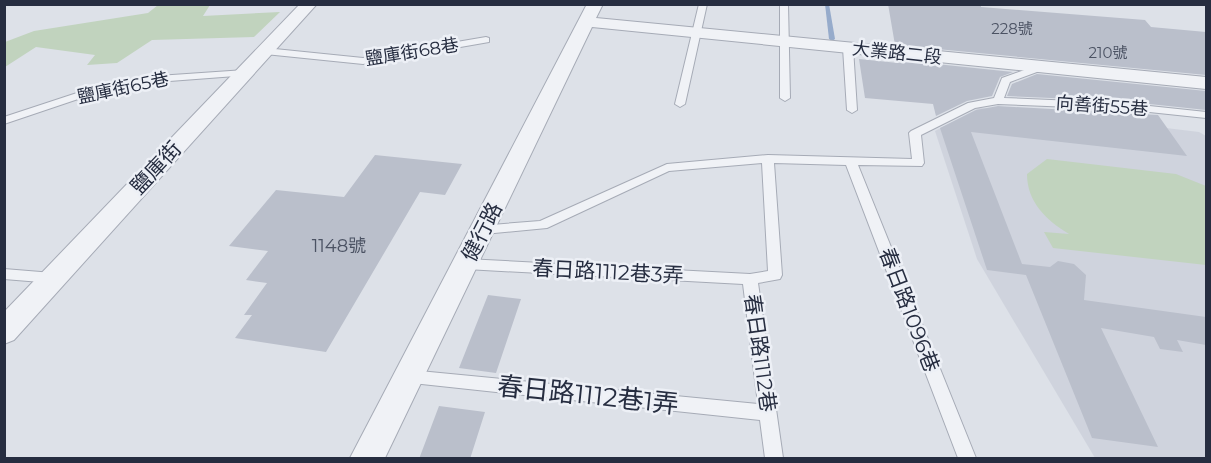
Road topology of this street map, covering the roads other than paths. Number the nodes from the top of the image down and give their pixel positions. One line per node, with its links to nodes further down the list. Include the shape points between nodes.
1 (309, 4): 9 (street, 鹽庫街)
2 (704, 4): 5 (lane)
3 (784, 4): 7 (lane)
4 (592, 13): 5 (street, 大業路二段); 21 (street, 健行路)
5 (697, 33): 7 (street, 大業路二段); 15 (lane)
6 (486, 40): 9 (lane, 鹽庫街68巷, via 363,61)
7 (784, 42): 8 (street, 大業路二段); 13 (lane)
8 (838, 47): 10 (street, 大業路二段); 16 (lane)
9 (265, 51): 11 (street, 鹽庫街)
10 (1041, 67): 12 (street, 大業路二段); 14 (lane, via 1006,80)
11 (245, 73): 18 (lane, 鹽庫街65巷, via 142,80 84,94); 24 (street, 鹽庫街)
12 (1206, 83)
13 (785, 98)
14 (998, 101): 17 (lane, 向善街55巷, via 1120,106); 20 (lane, 向善街55巷, via 972,105 915,133 918,163)
15 (680, 104)
16 (852, 110)
17 (1206, 115)
18 (4, 121)
19 (768, 159): 20 (lane); 21 (lane, via 667,168 542,225); 25 (lane, 春日路1112巷, via 775,274)
20 (850, 162): 31 (lane, 春日路1096巷)
21 (484, 229): 22 (street, 健行路)
22 (466, 264): 25 (lane, 春日路1112巷3弄); 27 (street, 健行路)
23 (4, 274): 24 (lane)
24 (53, 278): 26 (street, 鹽庫街)
25 (750, 279): 28 (lane, 春日路1112巷)
26 (4, 332)
27 (409, 377): 28 (lane, 春日路1112巷1弄); 29 (street, 健行路)
28 (768, 413): 30 (lane, 春日路1112巷)
29 (367, 459)
30 (774, 459)
31 (966, 459)

